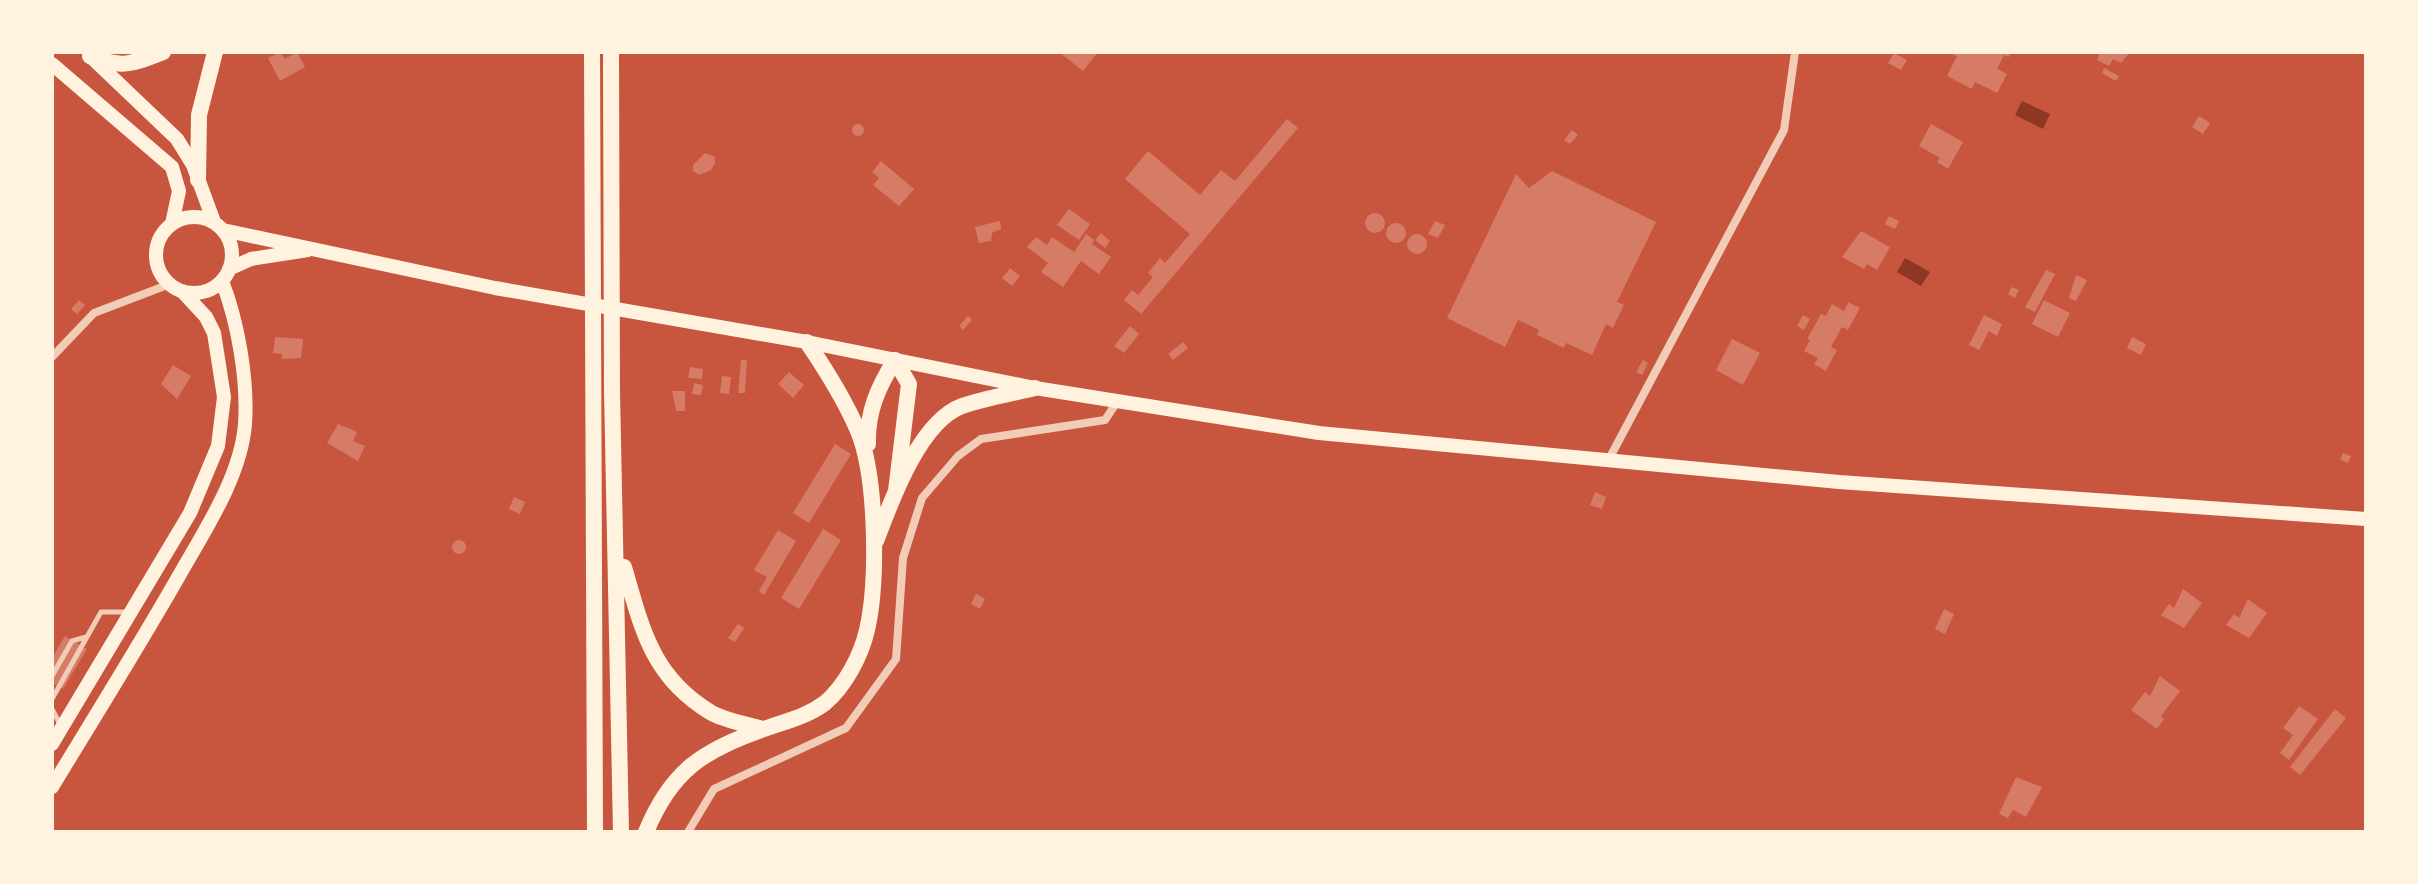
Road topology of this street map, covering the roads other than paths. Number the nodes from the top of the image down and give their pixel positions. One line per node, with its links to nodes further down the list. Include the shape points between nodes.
1 (163, 52): 6 (highway, via 114,66)
2 (215, 52): 8 (highway, via 199,115)
3 (592, 52): 34 (highway)
4 (611, 52): 23 (highway)
5 (1795, 52): 19 (street, via 1784,130)
6 (88, 54): 8 (main road, via 177,139)
7 (52, 64): 9 (main road, via 172,167 179,191)
8 (198, 180): 10 (main road)
9 (172, 224): 10 (main road, via 192,217); 13 (main road, via 156,254 162,275)
10 (218, 226): 11 (main road); 12 (main road, via 232,248)
11 (316, 249): 12 (main road, via 251,259); 14 (main road, via 495,288)
12 (226, 275): 13 (main road, via 203,292); 33 (main road, via 241,369 245,426 239,453 201,537)
13 (176, 287): 15 (street, via 94,313); 25 (main road, via 206,317 214,333 223,422 206,481)
14 (807, 342): 16 (main road); 20 (highway, via 860,433)
15 (52, 357)
16 (895, 360): 17 (main road); 20 (highway, via 878,387 868,427); 21 (highway, via 909,384)
17 (1035, 388): 18 (main road); 21 (highway, via 958,407 922,440)
18 (1117, 402): 19 (main road, via 1319,433); 37 (street, via 1105,420 981,439 958,456 922,498 903,558 896,659 846,728 714,789)
19 (1608, 461): 22 (main road)
20 (870, 486): 24 (highway)
21 (896, 491): 24 (highway)
22 (2366, 519)
23 (618, 546): 31 (highway, via 647,646 672,684 712,713); 35 (highway)
24 (874, 547): 31 (highway, via 867,630 850,672 827,701 804,716)
25 (133, 611): 26 (lane, via 101,612); 30 (main road)
26 (87, 637): 27 (lane, via 72,641); 28 (lane)
27 (52, 676)
28 (53, 693)
29 (52, 709): 30 (lane)
30 (62, 728): 32 (main road)
31 (763, 729): 36 (highway, via 707,753 680,773 658,803)
32 (52, 744)
33 (52, 787)
34 (595, 832)
35 (621, 832)
36 (646, 832)
37 (688, 832)

